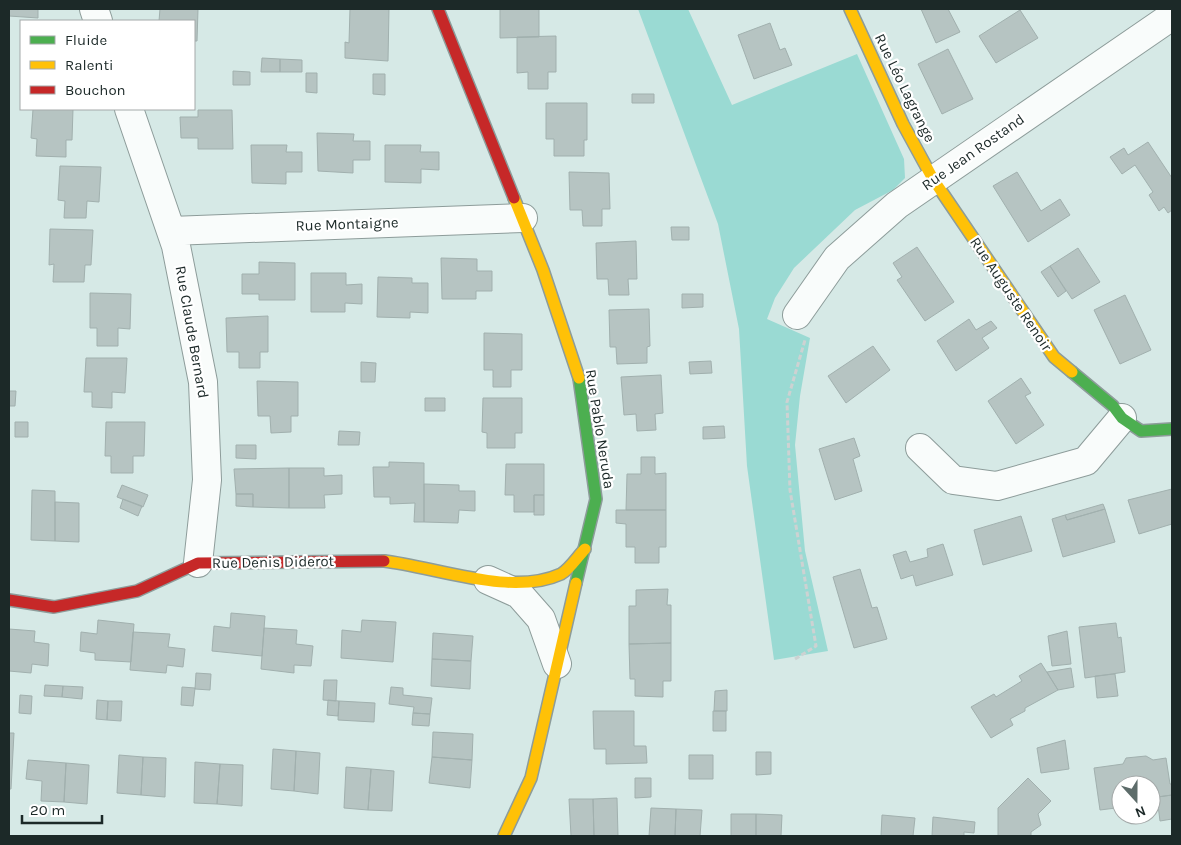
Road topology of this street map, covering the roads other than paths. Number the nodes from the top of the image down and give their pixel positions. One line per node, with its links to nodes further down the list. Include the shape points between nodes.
1 (438, 9): 6 (street, Rue Pablo Neruda)
2 (850, 9): 5 (street, Rue Léo Lagrange)
3 (1172, 16): 5 (street, Rue Jean Rostand)
4 (129, 110): 7 (street, Rue Claude Bernard)
5 (933, 179): 8 (street, Rue Jean Rostand, via 897,205 837,258); 9 (street, Rue Auguste Renoir, via 1054,357 1113,406)
6 (523, 218): 7 (street, Rue Montaigne); 12 (street, Rue Pablo Neruda, via 580,381 596,499)
7 (171, 231): 13 (street, Rue Claude Bernard, via 203,382 207,480)
8 (797, 314)
9 (1122, 418): 10 (street, Rue Auguste Renoir, via 1141,431); 11 (street, via 1086,461 996,486 953,480)
10 (1172, 429)
11 (920, 448)
12 (586, 548): 14 (street, Rue Denis Diderot, via 563,573 534,584); 16 (street, Rue Pablo Neruda)
13 (198, 563): 14 (street, Rue Denis Diderot, via 385,561); 15 (street, Rue Denis Diderot, via 137,591 54,606)
14 (484, 579): 16 (street, Rue Denis Diderot, via 519,594 541,619)
15 (9, 600)
16 (557, 664): 17 (street, Rue Pablo Neruda, via 531,778)
17 (504, 836)

